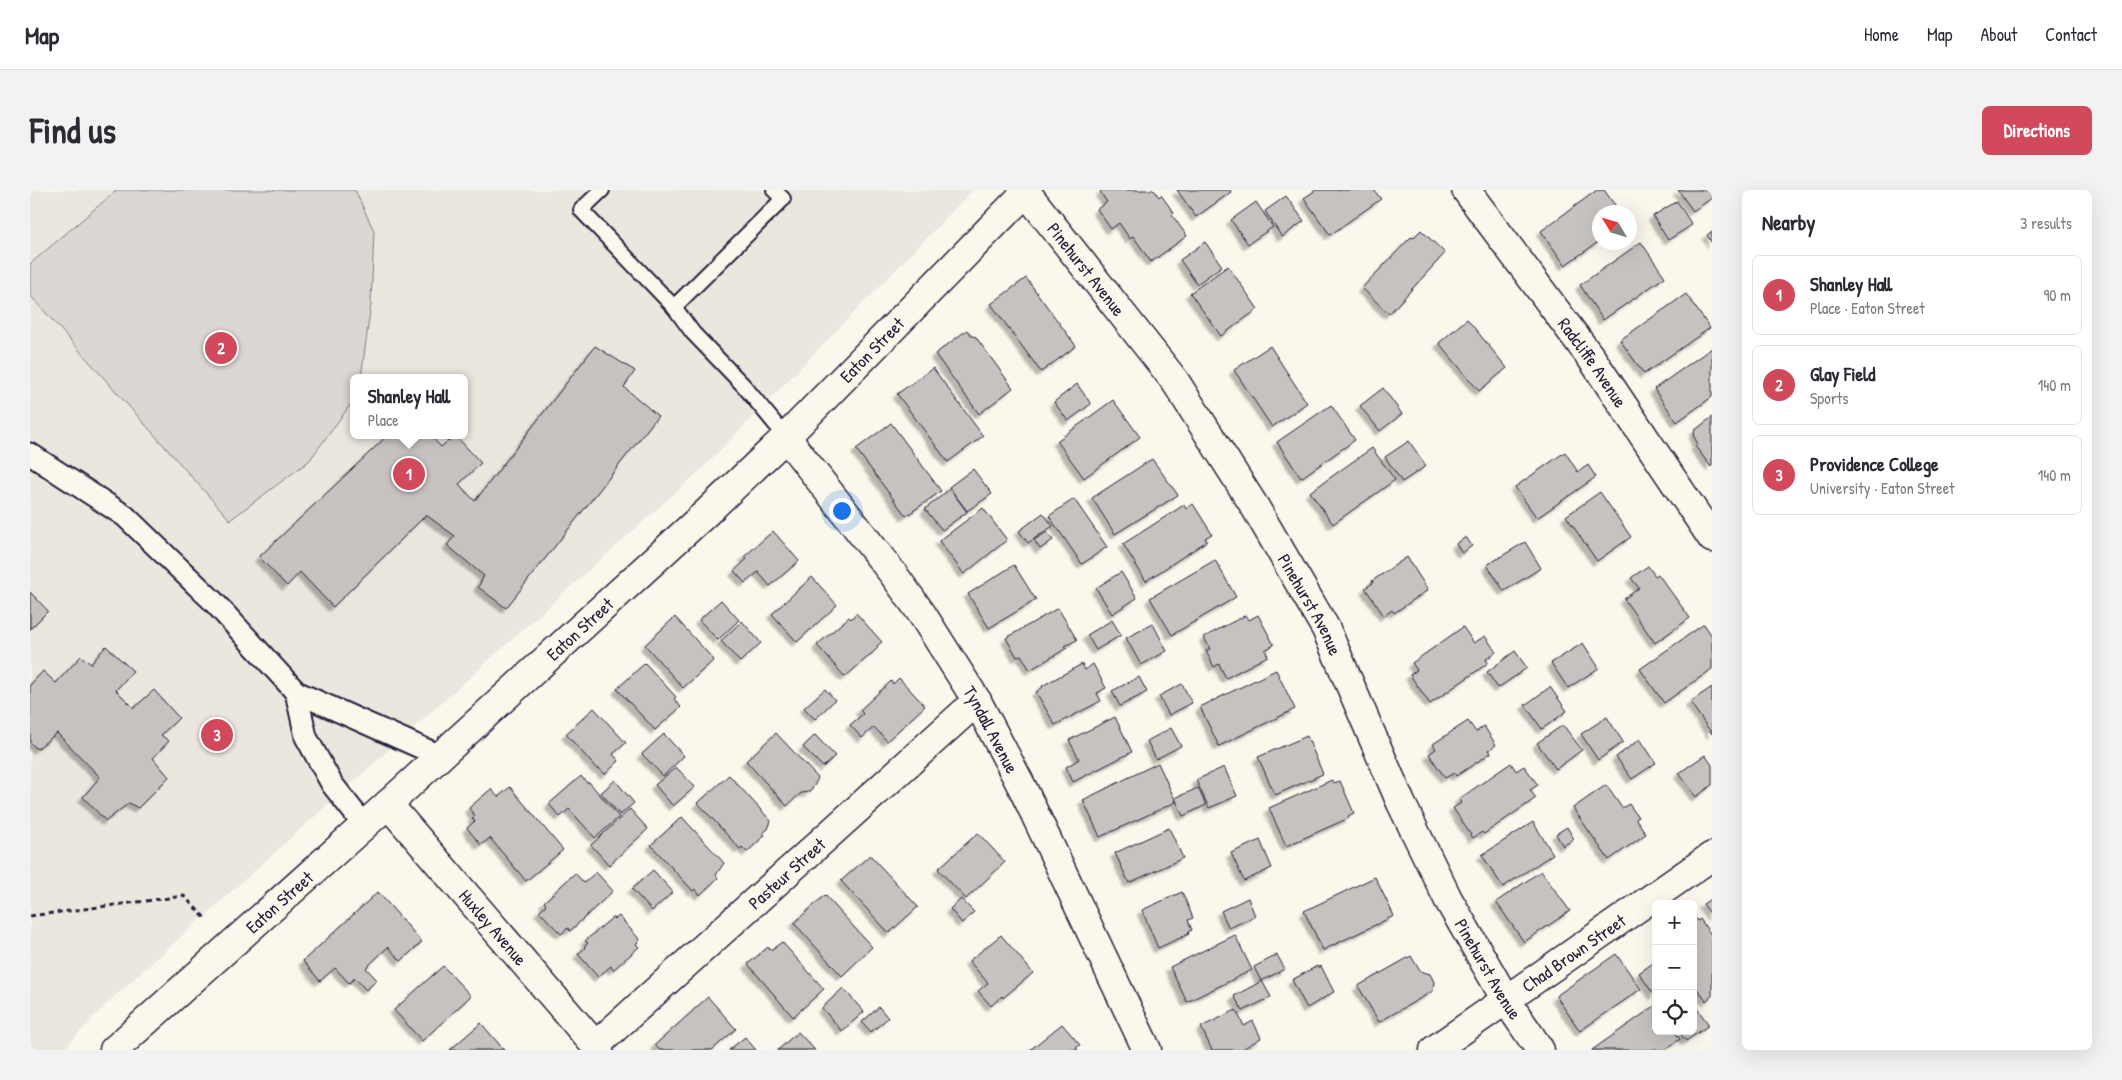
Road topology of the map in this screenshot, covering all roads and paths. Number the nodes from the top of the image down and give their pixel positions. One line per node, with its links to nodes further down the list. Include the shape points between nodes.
1 (602, 190): 5 (lane, via 581,210)
2 (774, 190): 5 (lane, via 783,199)
3 (1466, 190): 8 (street, Radcliffe Avenue, via 1592,359)
4 (1027, 191): 6 (street, Eaton Street); 17 (street, Pinehurst Avenue, via 1175,382 1255,507 1326,630 1401,803 1448,899)
5 (674, 307): 6 (lane, via 692,334 744,386)
6 (786, 437): 10 (street, Tyndall Avenue, via 894,575); 11 (street, Eaton Street)
7 (30, 454): 9 (street, via 125,516 214,602)
8 (1712, 538)
9 (296, 692): 11 (street); 13 (street, via 306,737 332,784)
10 (977, 701): 18 (street, Pasteur Street); 20 (street, Tyndall Avenue, via 1022,787)
11 (440, 756): 12 (street, Eaton Street)
12 (388, 804): 13 (street, Eaton Street); 18 (street, Huxley Avenue)
13 (364, 825): 19 (street, Eaton Street)
14 (1712, 856): 17 (street, Chad Brown Street)
15 (30, 916): 16 (path, via 184,896)
16 (207, 920)
17 (1506, 1000): 21 (street, Chad Brown Street); 22 (street, Pinehurst Avenue)
18 (597, 1048)
19 (114, 1050)
20 (1147, 1050)
21 (1434, 1050)
22 (1540, 1050)

